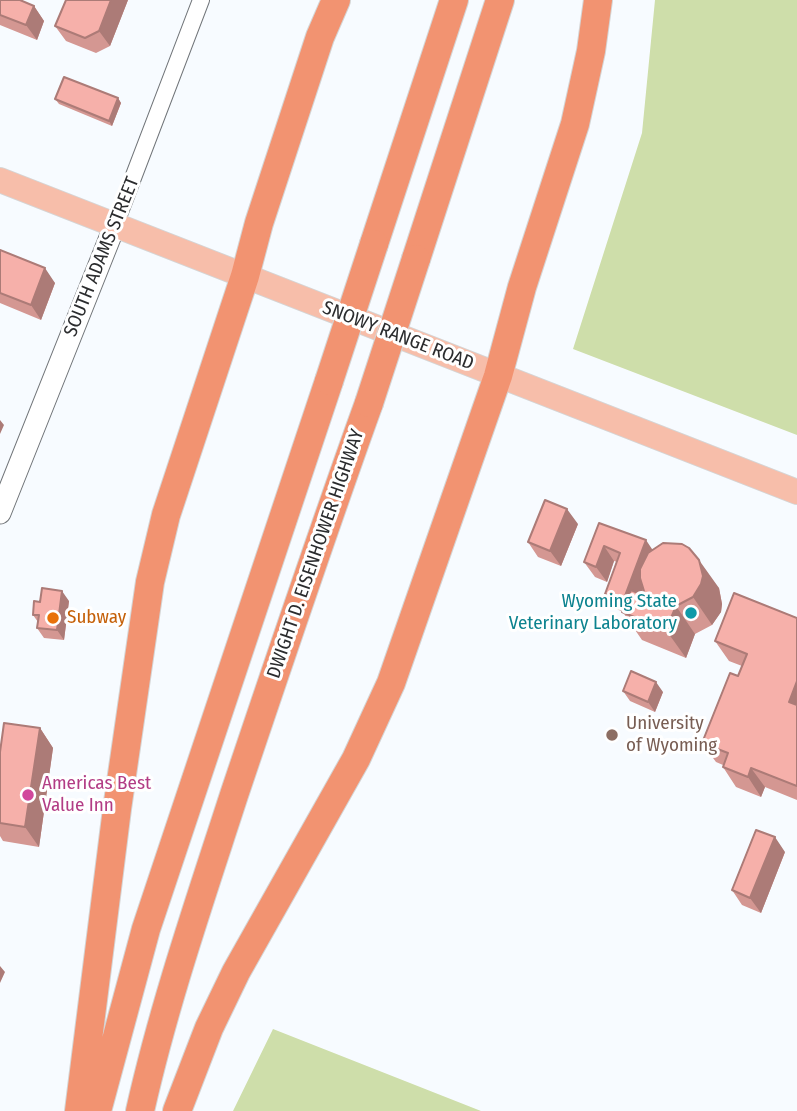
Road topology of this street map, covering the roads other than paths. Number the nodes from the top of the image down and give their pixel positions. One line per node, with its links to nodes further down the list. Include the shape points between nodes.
1 (201, 0): 7 (street, SOUTH ADAMS STREET)
2 (336, 0): 8 (highway, via 320,37)
3 (454, 0): 13 (highway, bridge, via 146,929)
4 (500, 0): 14 (highway, DWIGHT D. EISENHOWER HIGHWAY, bridge, via 194,918)
5 (598, 0): 9 (highway, via 575,124)
6 (0, 180): 7 (main road, SNOWY RANGE ROAD)
7 (115, 225): 8 (main road, SNOWY RANGE ROAD); 11 (street, SOUTH ADAMS STREET)
8 (245, 276): 9 (main road, SNOWY RANGE ROAD); 12 (highway, via 166,515 150,582)
9 (498, 376): 10 (main road, SNOWY RANGE ROAD); 15 (highway, via 391,682 356,759 236,972)
10 (797, 492)
11 (0, 513)
12 (79, 1111)
13 (97, 1111)
14 (140, 1111)
15 (177, 1111)

